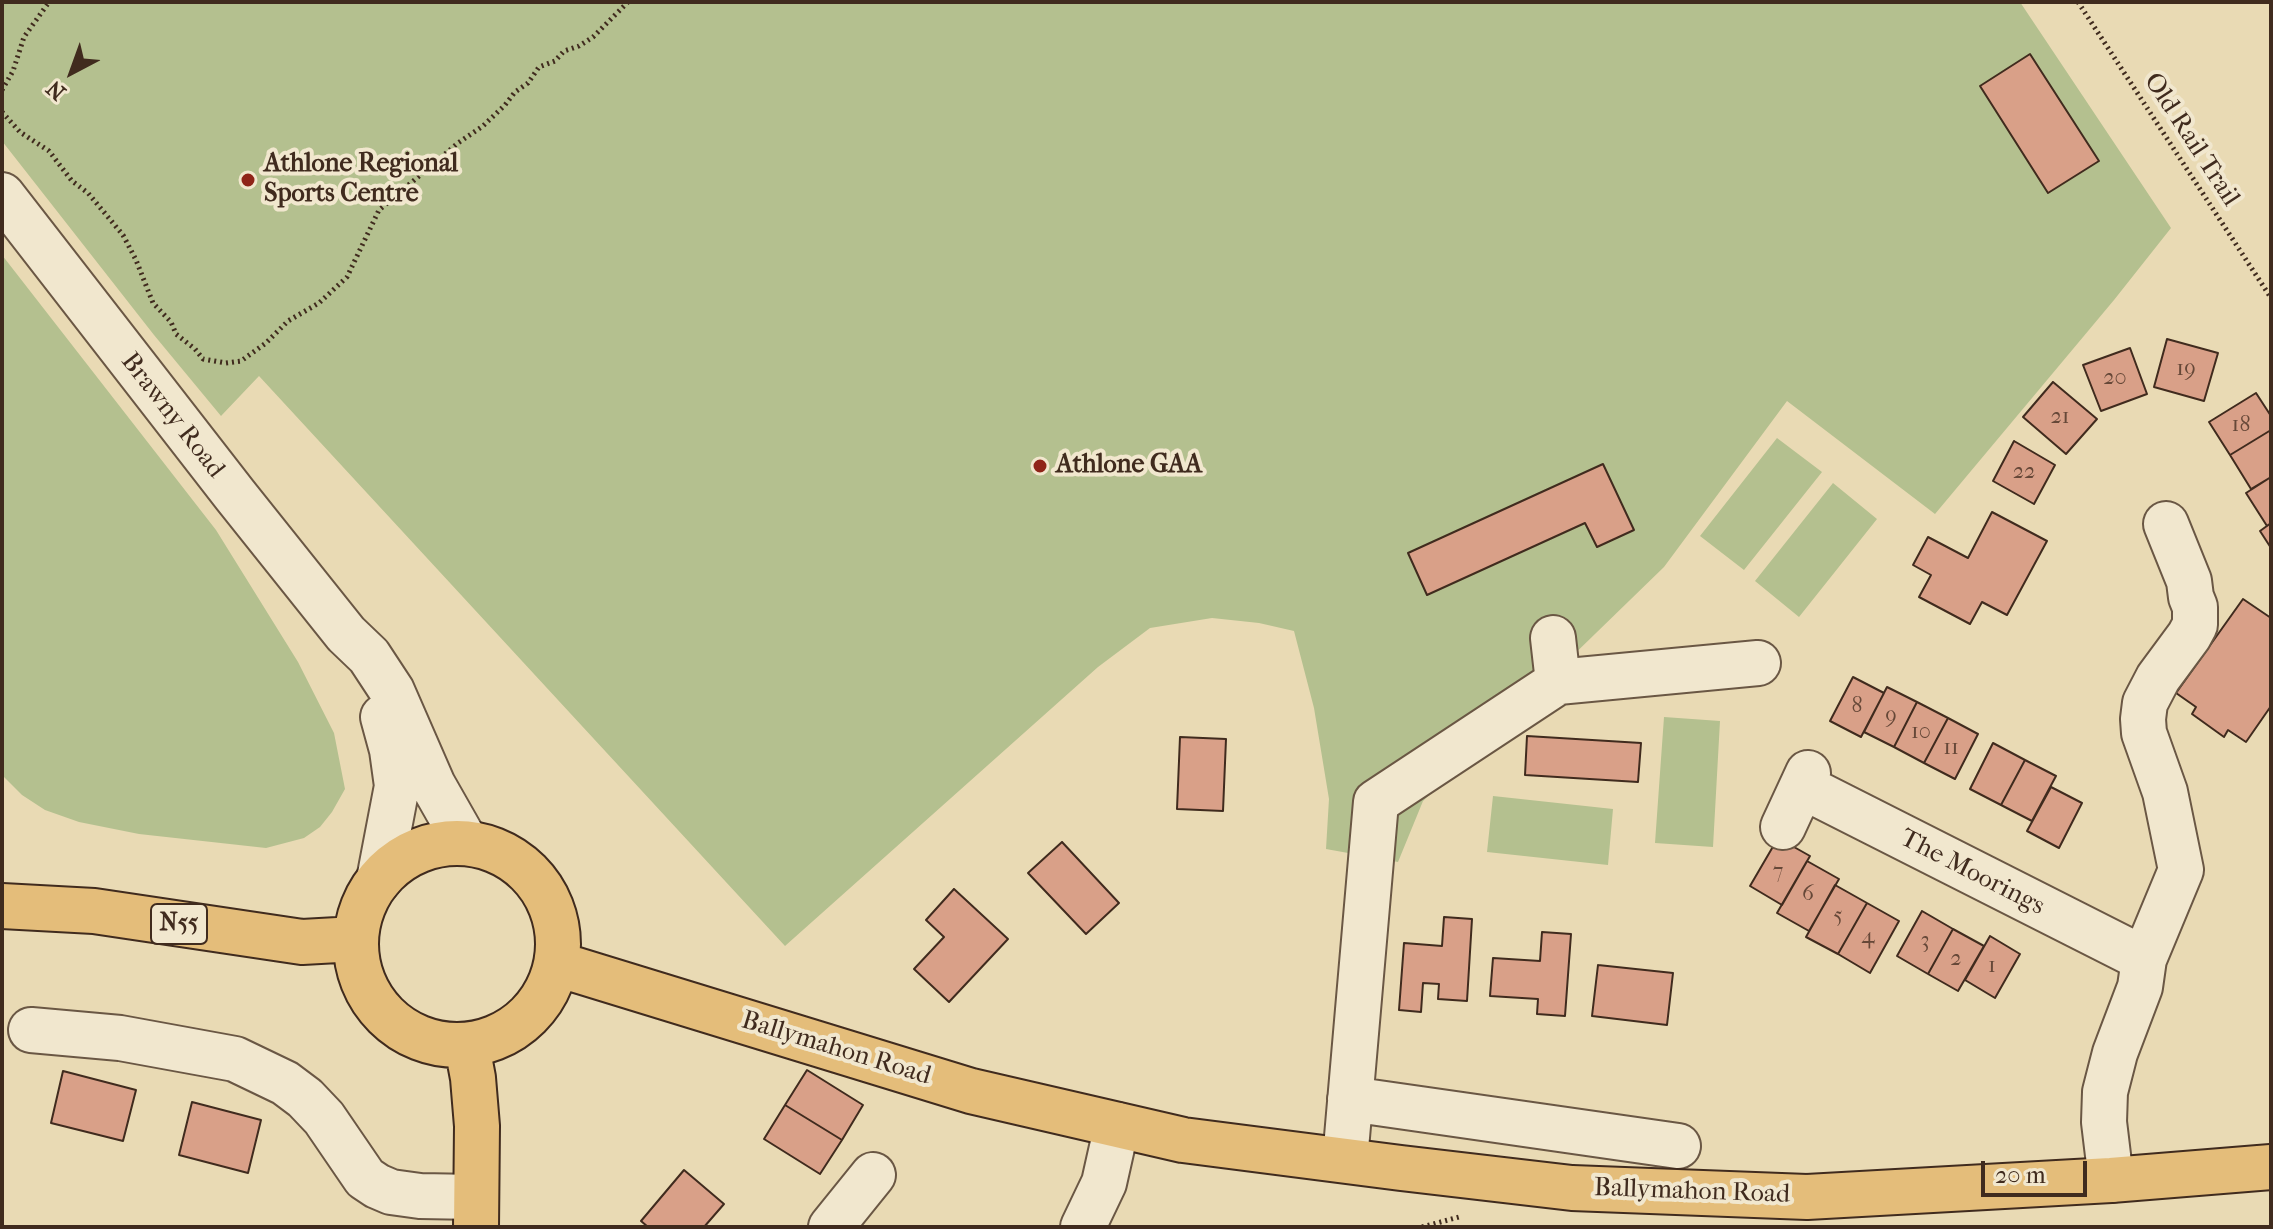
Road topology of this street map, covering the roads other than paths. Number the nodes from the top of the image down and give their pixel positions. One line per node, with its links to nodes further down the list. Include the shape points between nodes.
1 (2, 195): 3 (street, Brawny Road)
2 (2166, 524): 12 (street, via 2196,615 2189,636 2145,703 2144,733 2165,792 2181,870)
3 (346, 634): 8 (street, Brawny Road, via 369,656 392,691 433,785); 9 (street, Brawny Road, via 384,718 396,770)
4 (1553, 638): 6 (street)
5 (1758, 663): 6 (street)
6 (1558, 682): 16 (street, via 1376,802)
7 (1783, 827): 12 (street, The Moorings, via 1805,779)
8 (466, 843): 9 (main road, via 432,846 403,858); 13 (main road, via 499,852 527,871 547,898 557,931)
9 (379, 880): 11 (main road, via 362,908)
10 (2, 906): 11 (main road, N55, via 94,911 302,942)
11 (356, 939): 15 (main road, via 360,974 375,1004 400,1029 432,1043)
12 (2144, 959): 22 (street, via 2140,987 2105,1092)
13 (557, 964): 15 (main road, via 545,995 525,1020 498,1037); 17 (main road, Ballymahon Road, via 971,1091)
14 (31, 1030): 23 (street, via 120,1038 235,1059 305,1098 365,1178 377,1186)
15 (467, 1046): 23 (main road, via 477,1126)
16 (1350, 1099): 18 (street); 19 (street)
17 (1117, 1125): 19 (main road, Ballymahon Road, via 1183,1140); 25 (street, via 1104,1183)
18 (1678, 1146)
19 (1345, 1160): 22 (main road, Ballymahon Road, via 1572,1188 1807,1197)
20 (2271, 1167): 22 (main road, Ballymahon Road)
21 (873, 1175): 24 (street)
22 (2111, 1180)
23 (476, 1212)
24 (831, 1227)
25 (1083, 1227)

